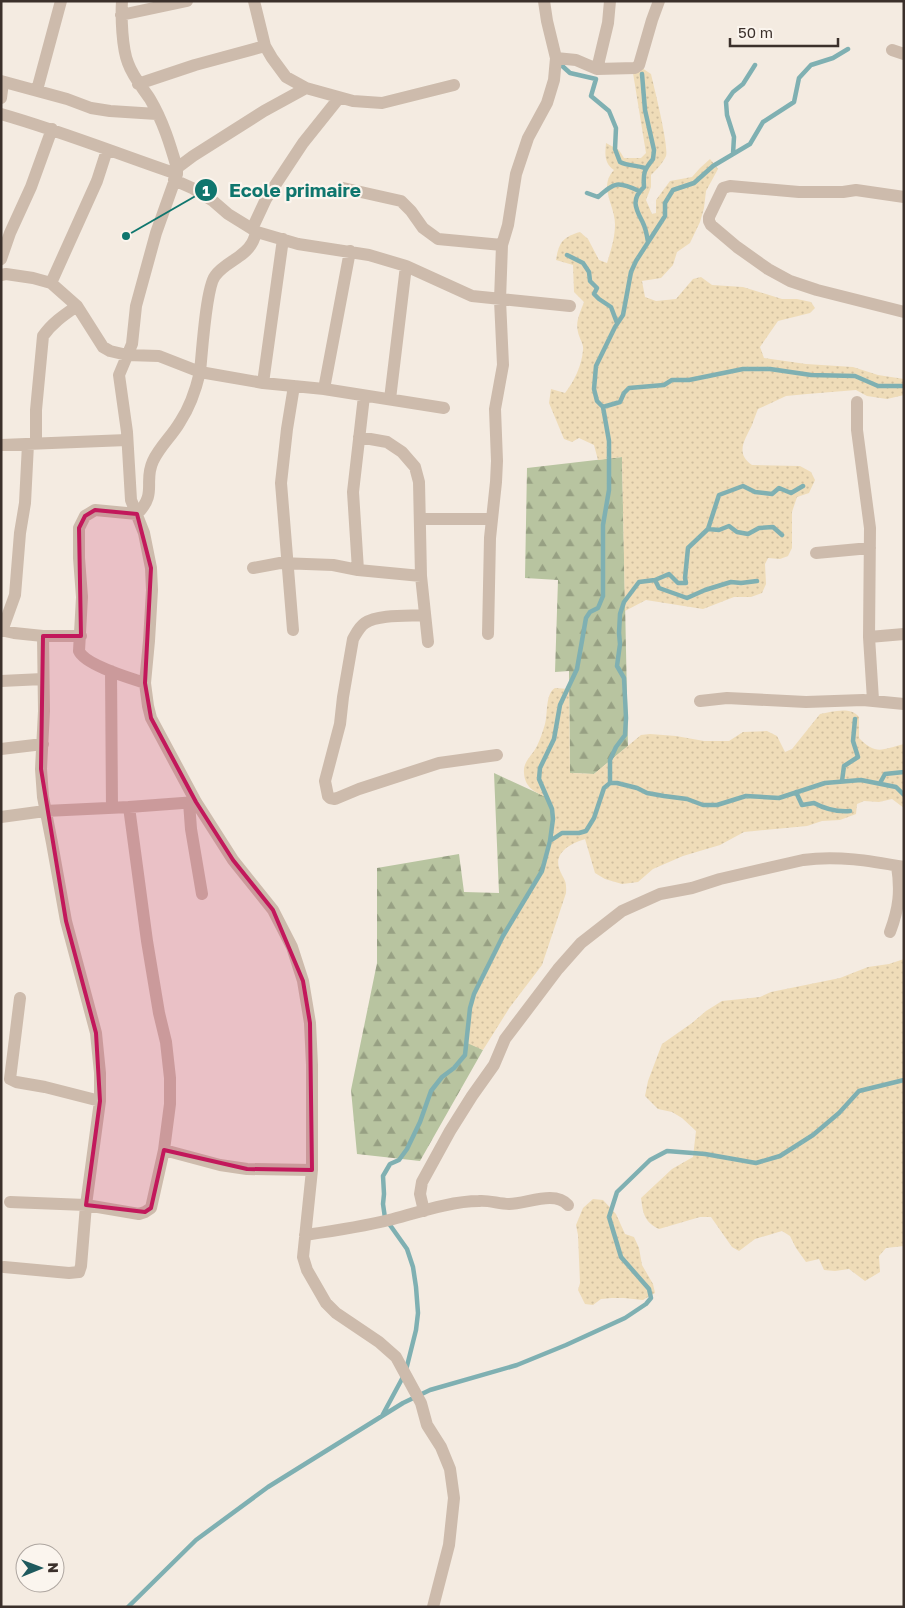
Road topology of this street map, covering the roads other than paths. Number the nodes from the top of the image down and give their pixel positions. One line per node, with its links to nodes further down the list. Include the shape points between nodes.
1 (61, 1): 16 (street)
2 (122, 1): 8 (street)
3 (187, 1): 8 (street)
4 (254, 1): 9 (street)
5 (544, 1): 10 (street)
6 (610, 1): 11 (street)
7 (659, 1): 11 (street, via 638,65 635,68)
8 (121, 15): 13 (street, via 127,62)
9 (265, 46): 13 (street); 15 (street, via 286,78)
10 (556, 58): 11 (street, via 576,60); 28 (street, via 551,92 528,138 516,174)
11 (597, 70)
12 (2, 82): 16 (street); 17 (street)
13 (138, 84): 20 (street)
14 (454, 85): 18 (street, via 382,103)
15 (306, 88): 18 (street); 23 (street, via 193,156)
16 (37, 90): 20 (street, via 91,108)
17 (1, 98)
18 (339, 98): 26 (street, via 266,199)
19 (1, 114): 21 (street)
20 (157, 114): 23 (street, via 164,127)
21 (52, 129): 22 (street); 30 (street)
22 (107, 150): 23 (street); 33 (street, via 97,181)
23 (176, 174): 26 (street); 38 (street, via 136,306 132,344)
24 (343, 188): 28 (street, via 401,201 423,228 438,239)
25 (904, 197): 37 (street, via 856,190 799,192 730,186 723,188 709,217 711,225 737,247 790,281)
26 (254, 231): 27 (street); 39 (street, via 252,243 214,278)
27 (283, 239): 29 (street, via 329,250); 40 (street)
28 (502, 245): 34 (street)
29 (350, 251): 31 (street); 42 (street)
30 (1, 259)
31 (406, 266): 34 (street, via 472,296); 44 (street)
32 (1, 275): 33 (street)
33 (51, 283): 35 (street)
34 (500, 300): 36 (street); 53 (street, via 503,364 495,409 497,461)
35 (77, 306): 38 (street, via 103,347); 49 (street, via 59,318 43,336)
36 (570, 306)
37 (904, 312)
38 (127, 355): 39 (street, via 159,356); 48 (street, via 119,375)
39 (200, 372): 40 (street); 51 (street, via 180,422 153,461 149,495)
40 (263, 384): 41 (street)
41 (294, 386): 42 (street); 56 (street, via 281,483)
42 (324, 389): 43 (street)
43 (364, 396): 44 (street); 47 (street)
44 (390, 399): 46 (street)
45 (858, 402): 54 (street)
46 (444, 408)
47 (359, 437): 52 (street, via 386,442 402,452 415,467 419,482); 58 (street, via 353,492)
48 (127, 440): 49 (street); 51 (street, via 131,500)
49 (32, 444): 50 (street); 61 (street, via 15,595)
50 (1, 445)
51 (137, 514): 66 (street, via 95,510 85,516 79,528); 72 (street, via 144,533 152,590)
52 (420, 519): 53 (street); 59 (street)
53 (492, 519): 63 (street)
54 (870, 548): 55 (street); 67 (street)
55 (816, 553)
56 (288, 564): 57 (street); 58 (street, via 333,565); 62 (street)
57 (253, 568)
58 (358, 570): 59 (street)
59 (421, 576): 60 (street)
60 (425, 615): 68 (street); 78 (street, via 376,618 364,623 357,631 340,724 325,780 328,796 335,799 439,763)
61 (2, 630): 65 (street)
62 (294, 630)
63 (488, 634)
64 (904, 634): 67 (street)
65 (43, 636): 66 (street); 70 (street)
66 (81, 636): 69 (street, via 79,651 82,656)
67 (869, 637): 74 (street)
68 (428, 642)
69 (111, 671): 72 (street); 81 (street)
70 (43, 679): 71 (street); 76 (street)
71 (1, 681)
72 (145, 683): 79 (street, via 151,718)
73 (700, 700): 74 (street)
74 (873, 700): 75 (street)
75 (904, 704)
76 (43, 744): 77 (street); 82 (street, via 41,769)
77 (1, 749)
78 (497, 755)
79 (193, 802): 80 (street); 85 (street, via 191,829); 90 (street, via 274,910 292,947 303,981 310,1023)
80 (129, 807): 81 (street); 89 (street, via 170,1078)
81 (112, 808): 82 (street)
82 (45, 811): 83 (street); 88 (street, via 66,921 96,1033)
83 (1, 817)
84 (900, 866): 86 (street, via 900,891); 94 (street, via 840,858 803,860 660,894 622,911 581,943 505,1039 494,1065 450,1131 422,1182 420,1194)
85 (202, 894)
86 (890, 932)
87 (20, 998): 88 (street, via 10,1078)
88 (100, 1101): 92 (street)
89 (164, 1150): 90 (street, via 247,1169); 92 (street, via 151,1208 139,1214)
90 (312, 1170): 95 (street)
91 (10, 1202): 92 (street)
92 (86, 1204): 96 (street, via 79,1272)
93 (568, 1205): 94 (street, via 559,1199 510,1204 479,1200)
94 (424, 1212): 95 (street)
95 (306, 1235): 97 (street, via 303,1257 326,1303 396,1357 421,1403 427,1425 441,1446 450,1470 454,1498 449,1545)
96 (4, 1267)
97 (433, 1607)

